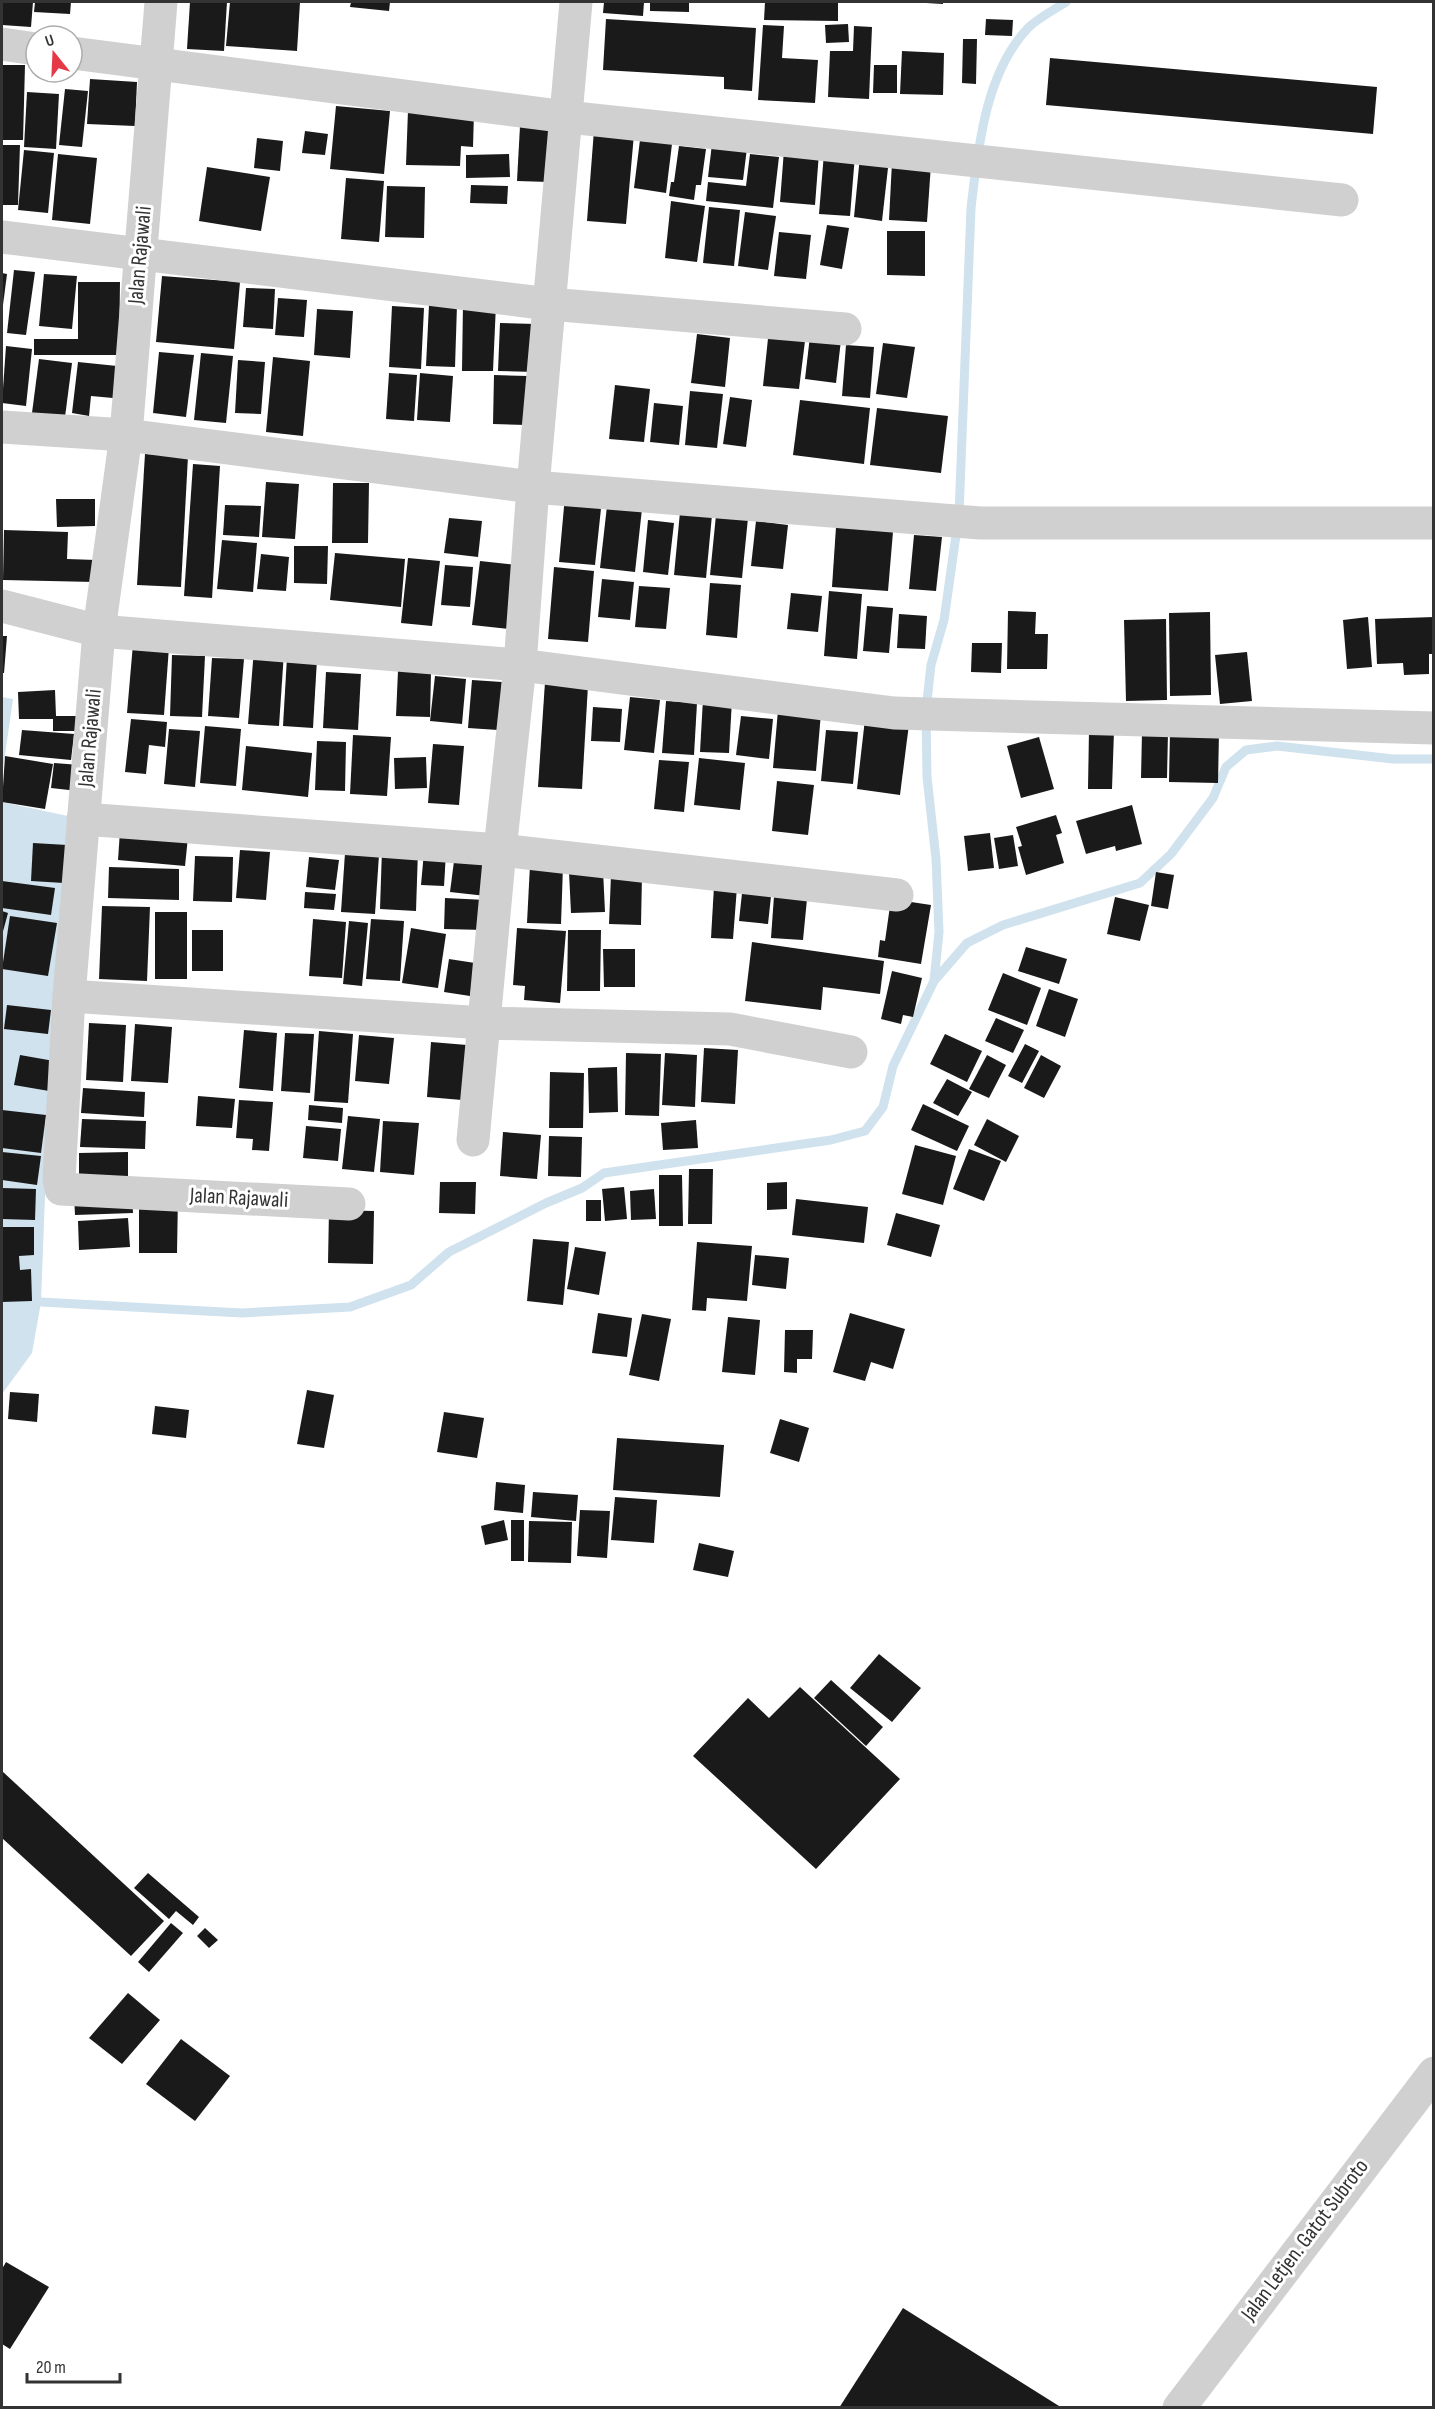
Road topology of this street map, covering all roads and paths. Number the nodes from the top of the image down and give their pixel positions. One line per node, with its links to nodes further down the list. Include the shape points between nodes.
1 (161, 2): 6 (street, Jalan Rajawali)
2 (576, 2): 7 (street)
3 (2, 44): 4 (street)
4 (24, 47)
5 (84, 55): 6 (street)
6 (157, 64): 7 (street); 10 (street, Jalan Rajawali)
7 (567, 117): 8 (street); 11 (street)
8 (1342, 200)
9 (2, 237): 10 (street)
10 (140, 252): 11 (street); 14 (street, Jalan Rajawali)
11 (549, 304): 12 (street); 15 (street)
12 (845, 329)
13 (2, 427): 14 (street)
14 (126, 435): 15 (street); 18 (street, Jalan Rajawali)
15 (533, 487): 16 (street, via 980,523); 19 (street)
16 (1434, 523)
17 (2, 606): 18 (street)
18 (99, 631): 19 (street); 21 (street, Jalan Rajawali)
19 (520, 665): 20 (street, via 894,713); 22 (street)
20 (1434, 728)
21 (83, 819): 22 (street); 24 (street, Jalan Rajawali)
22 (500, 850): 23 (street); 25 (street)
23 (897, 896)
24 (69, 996): 25 (street); 28 (street, Jalan Rajawali, via 61,1189)
25 (484, 1023): 26 (street, via 730,1029); 27 (street)
26 (851, 1052)
27 (473, 1140)
28 (349, 1204)
29 (1434, 2073): 30 (street, Jalan Letjen. Gatot Subroto)
30 (1179, 2408)

